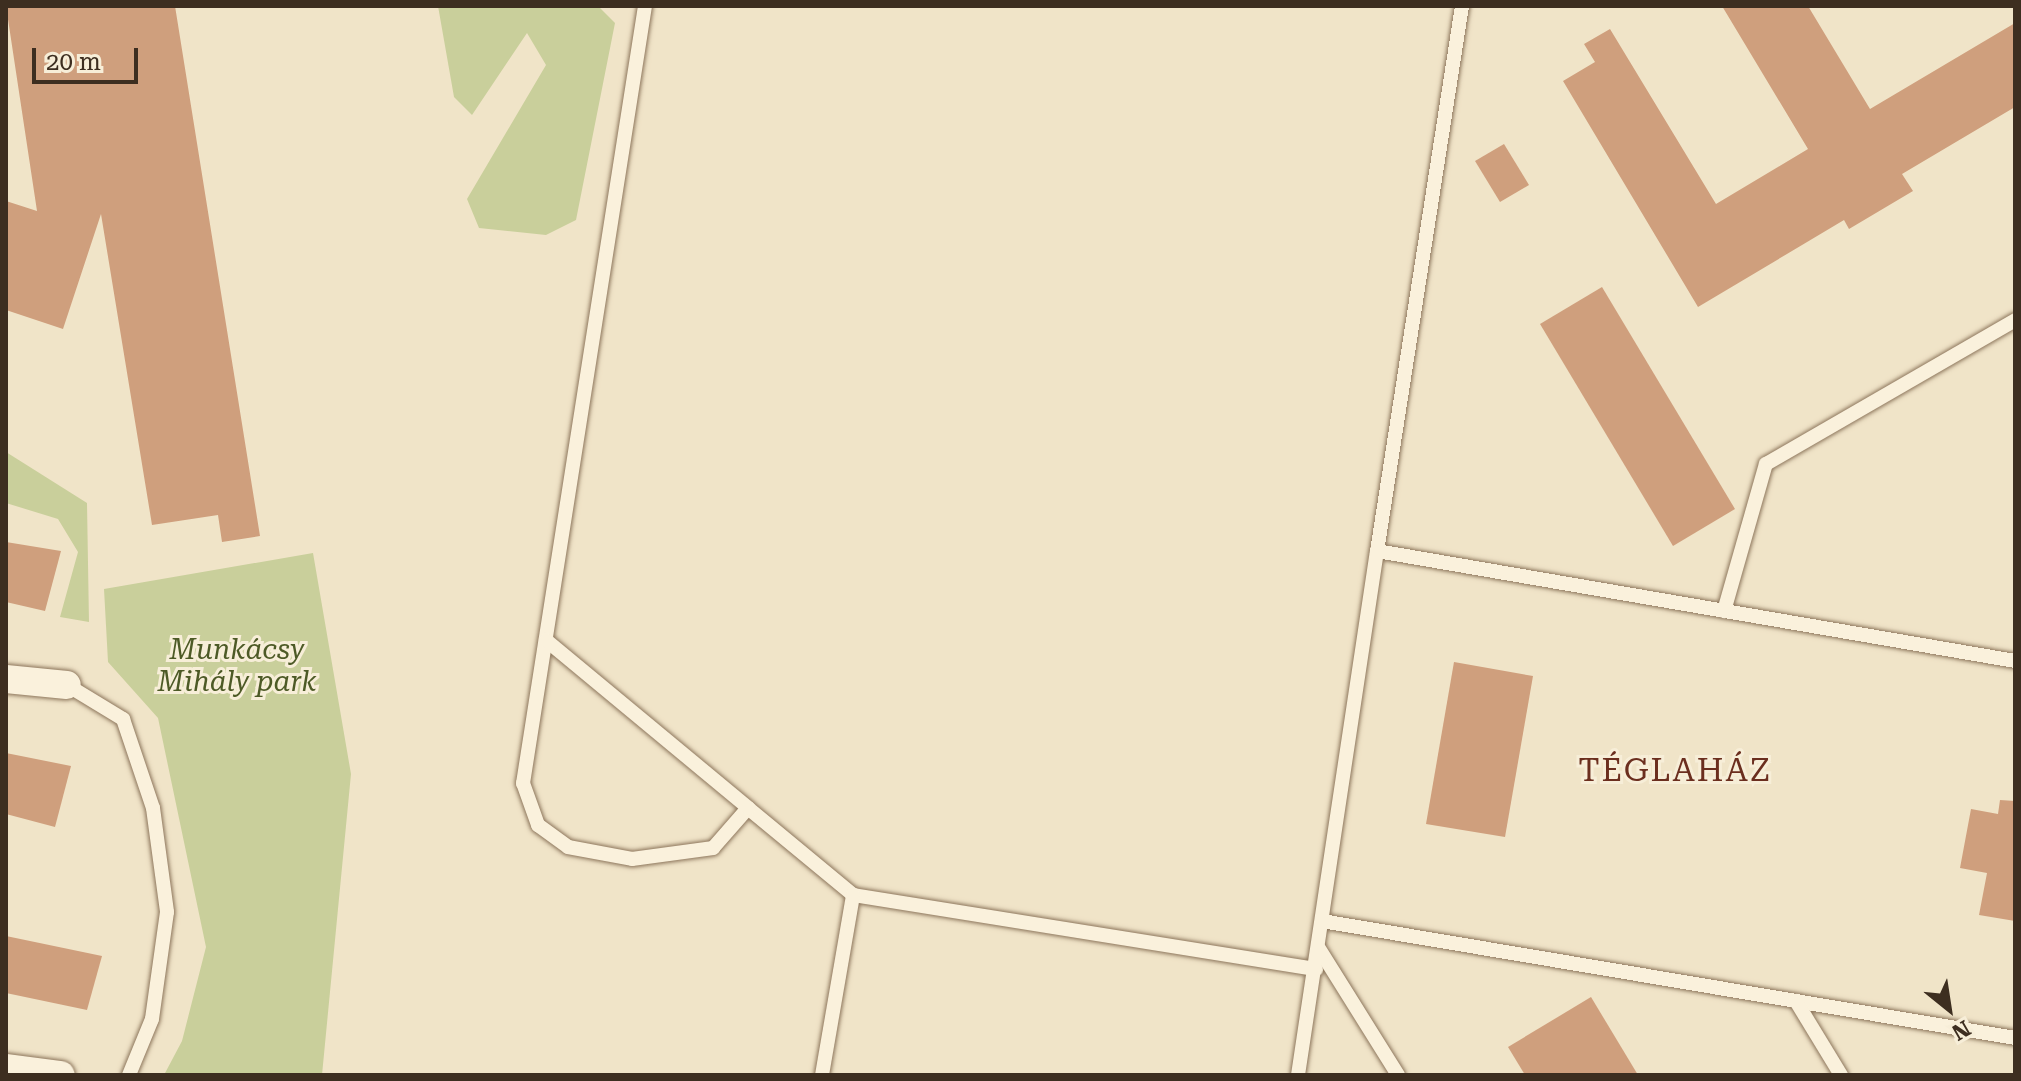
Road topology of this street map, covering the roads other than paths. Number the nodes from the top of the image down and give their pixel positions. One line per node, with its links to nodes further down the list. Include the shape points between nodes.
1 (645, 6): 6 (lane)
2 (1462, 6): 4 (lane)
3 (2015, 320): 5 (lane, via 1766,464)
4 (1377, 551): 5 (lane); 12 (lane)
5 (1724, 611): 7 (lane)
6 (546, 640): 10 (lane); 10 (lane, via 523,783 538,825 568,847 632,859 713,848)
7 (2015, 661)
8 (6, 679): 9 (street)
9 (67, 685): 19 (lane, via 123,719 153,808 167,912 152,1019)
10 (748, 808): 11 (lane)
11 (853, 895): 14 (lane); 20 (lane)
12 (1322, 921): 13 (lane); 15 (lane)
13 (1318, 947): 14 (lane); 22 (lane)
14 (1316, 969): 21 (lane)
15 (1796, 1001): 16 (lane); 23 (lane)
16 (2015, 1038)
17 (6, 1068): 18 (street)
18 (61, 1075)
19 (129, 1075)
20 (822, 1075)
21 (1298, 1075)
22 (1398, 1075)
23 (1841, 1075)

